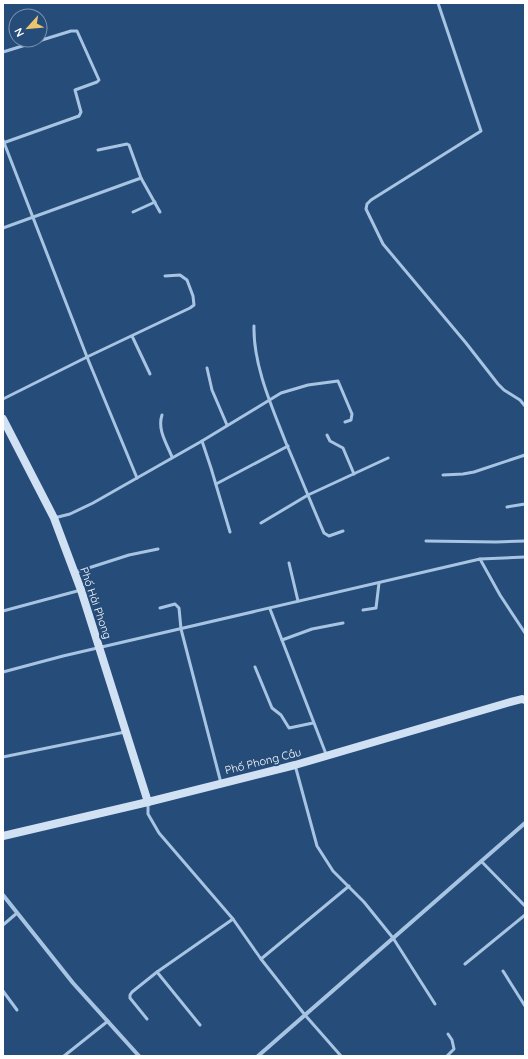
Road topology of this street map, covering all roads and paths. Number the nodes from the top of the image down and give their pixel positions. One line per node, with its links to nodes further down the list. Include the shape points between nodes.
1 (438, 3): 19 (lane, via 481,131 371,200 366,209 383,244 498,384)
2 (3, 52): 3 (lane, via 77,31 99,80 74,90 81,112 78,116)
3 (3, 142): 9 (lane)
4 (98, 150): 5 (lane, via 129,145)
5 (141, 178): 6 (lane); 9 (lane)
6 (155, 202): 7 (lane); 8 (lane)
7 (133, 212)
8 (160, 212)
9 (32, 217): 10 (lane); 14 (lane)
10 (3, 228)
11 (165, 276): 13 (lane, via 180,275 187,280 194,305)
12 (254, 326): 18 (lane, via 255,345)
13 (132, 336): 14 (lane); 16 (lane)
14 (87, 357): 17 (lane); 32 (lane)
15 (207, 368): 23 (lane, via 212,390)
16 (150, 374)
17 (3, 400)
18 (269, 400): 22 (lane, via 293,390 338,381 352,414 351,420); 23 (lane); 26 (lane)
19 (525, 406)
20 (162, 415): 28 (lane, via 160,428)
21 (3, 419): 37 (street, Phố Hải Phong)
22 (345, 422)
23 (228, 426): 25 (lane)
24 (327, 435): 30 (lane, via 330,441 343,448)
25 (202, 441): 28 (lane); 33 (lane)
26 (288, 446): 33 (lane); 34 (lane)
27 (525, 455): 31 (lane, via 474,472)
28 (172, 458): 32 (lane)
29 (388, 458): 30 (lane)
30 (354, 474): 34 (lane)
31 (443, 475)
32 (137, 478): 37 (lane)
33 (216, 484): 40 (lane)
34 (308, 495): 38 (lane); 39 (lane, via 326,536)
35 (525, 504): 36 (lane)
36 (507, 507)
37 (55, 521): 47 (street, Phố Hải Phong)
38 (261, 523)
39 (343, 531)
40 (230, 532)
41 (426, 541): 42 (lane)
42 (525, 541)
43 (158, 549): 47 (lane)
44 (525, 557): 45 (lane)
45 (480, 559): 48 (lane); 57 (lane, via 506,606)
46 (289, 563): 50 (lane)
47 (74, 572): 49 (street, Phố Hải Phong)
48 (379, 583): 50 (lane); 53 (lane, via 376,608)
49 (81, 590): 54 (lane); 59 (street, Phố Hải Phong)
50 (298, 601): 52 (lane)
51 (160, 608): 56 (lane, via 176,604 179,608)
52 (270, 609): 56 (lane); 58 (lane)
53 (363, 610)
54 (3, 611)
55 (343, 623): 58 (lane, via 312,629)
56 (181, 629): 59 (lane); 68 (lane)
57 (525, 633)
58 (282, 640): 63 (lane)
59 (100, 648): 61 (lane); 64 (street, Phố Hải Phong)
60 (255, 666): 63 (lane, via 272,708 281,715 289,728)
61 (3, 672)
62 (524, 698): 65 (street, Phố Phong Cầu)
63 (313, 723): 65 (lane)
64 (125, 732): 66 (lane); 69 (street, Phố Hải Phong)
65 (326, 756): 67 (street, Phố Phong Cầu)
66 (3, 758)
67 (295, 765): 68 (street, Phố Phong Cầu); 73 (lane, via 317,846 333,871)
68 (221, 783): 69 (street, Phố Phong Cầu)
69 (148, 802): 71 (street, Phố Phong Cầu); 78 (lane, via 148,814 159,833)
70 (525, 823): 72 (street)
71 (3, 836)
72 (482, 862): 75 (lane); 80 (street)
73 (349, 886): 80 (lane); 81 (lane)
74 (3, 895): 76 (street)
75 (525, 906)
76 (17, 913): 79 (lane); 91 (street, via 73,983)
77 (525, 915): 82 (lane)
78 (233, 920): 81 (lane); 84 (lane)
79 (3, 925)
80 (393, 938): 86 (lane); 89 (street)
81 (261, 959): 89 (lane)
82 (464, 964)
83 (503, 971): 87 (lane)
84 (157, 972): 90 (lane, via 130,995); 92 (lane)
85 (3, 991): 88 (lane)
86 (435, 1004)
87 (525, 1006)
88 (17, 1010)
89 (305, 1015): 96 (street); 97 (lane)
90 (147, 1019)
91 (108, 1021): 94 (lane); 95 (street)
92 (200, 1025)
93 (448, 1034): 98 (lane, via 454,1049)
94 (64, 1056)
95 (139, 1056)
96 (258, 1056)
97 (341, 1056)
98 (447, 1056)

